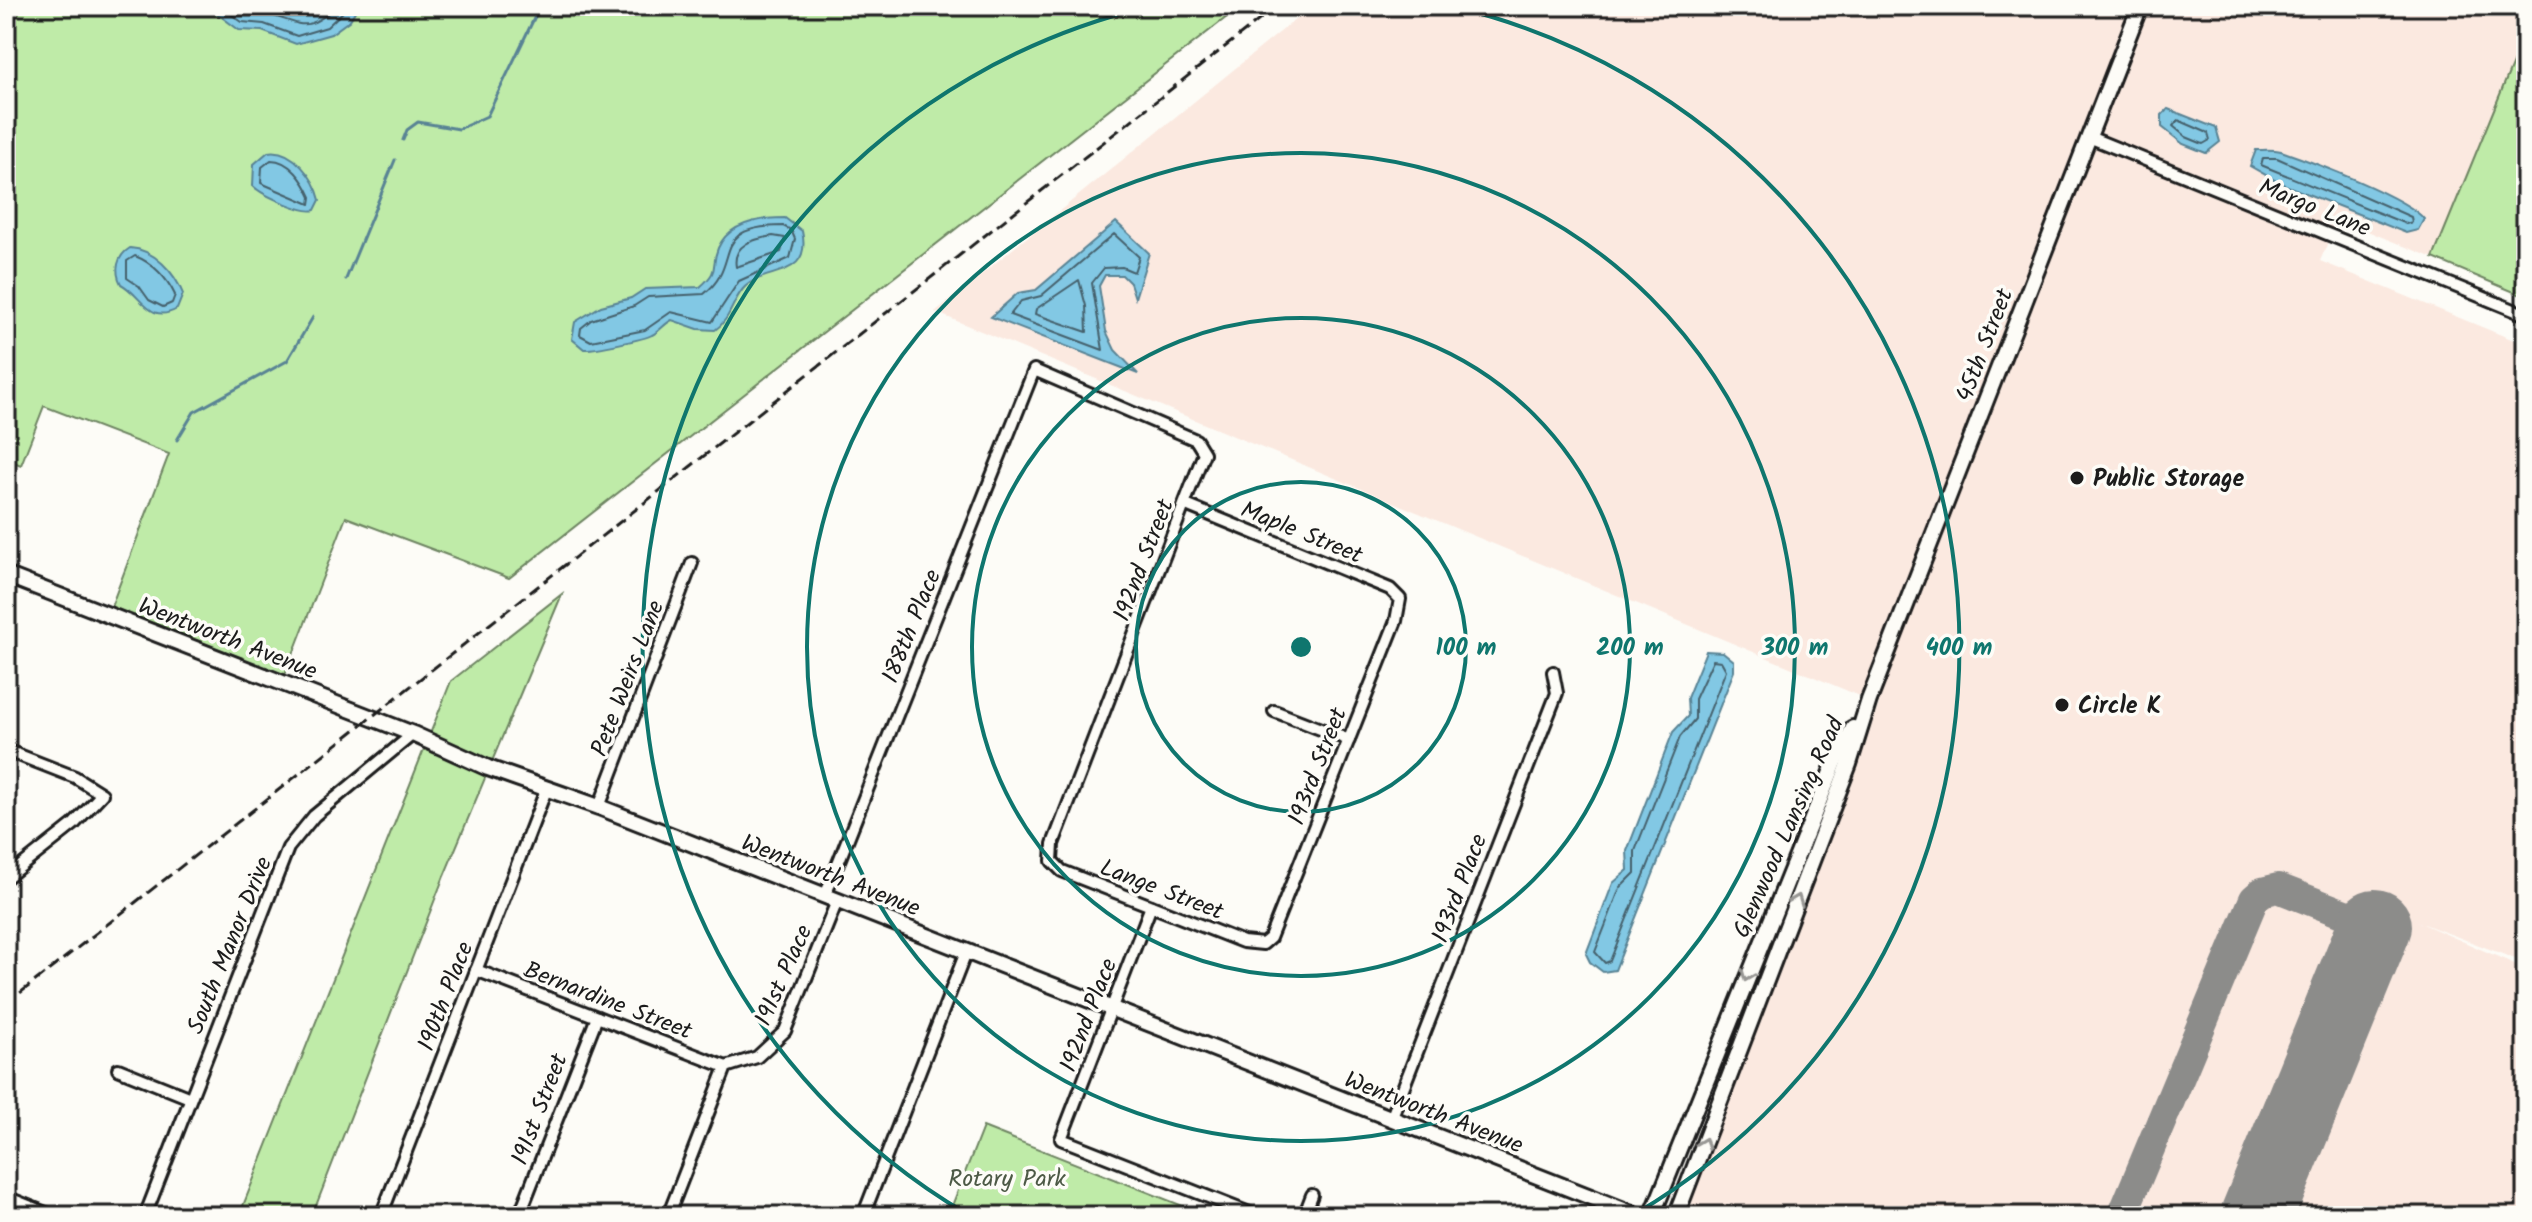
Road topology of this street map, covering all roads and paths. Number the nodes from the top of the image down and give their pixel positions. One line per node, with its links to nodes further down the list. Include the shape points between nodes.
1 (2140, 6): 2 (main road, 45th Street)
2 (2089, 137): 3 (street, Margo Lane); 10 (main road, 45th Street)
3 (2526, 315)
4 (1034, 370): 5 (street, 192nd Street, via 1200,443 1204,460); 19 (street, 188th Place)
5 (1186, 505): 8 (street, Maple Street, via 1390,589); 17 (street, 192nd Street, via 1053,844)
6 (692, 563): 16 (street, Pete Weirs Lane)
7 (6, 575): 12 (main road, Wentworth Avenue)
8 (1400, 599): 13 (street, 193rd Street)
9 (1553, 672): 29 (street, 193rd Place, via 1557,693)
10 (1869, 700): 41 (main road, Glenwood Lansing Road, one-way to 41, via 1835,762); 42 (main road, Glenwood Lansing Road, one-way to 10)
11 (1274, 711): 13 (street)
12 (413, 734): 15 (main road, Wentworth Avenue); 28 (street, South Manor Drive, via 314,816 288,848)
13 (1349, 740): 21 (street, 193rd Street, via 1275,928)
14 (6, 750): 18 (street, via 75,777 102,794 74,824)
15 (546, 790): 16 (main road, Wentworth Avenue); 23 (street, 190th Place)
16 (599, 807): 19 (main road, Wentworth Avenue)
17 (1052, 861): 20 (street, Lange Street, via 1062,871)
18 (6, 878)
19 (831, 899): 22 (main road, Wentworth Avenue); 26 (street, 191st Place, via 785,1031 757,1057)
20 (1151, 906): 21 (street, Lange Street, via 1243,942); 24 (street, 192nd Place)
21 (1263, 944)
22 (966, 952): 24 (main road, Wentworth Avenue); 37 (street)
23 (476, 970): 25 (street, Bernardine Street); 34 (street, 190th Place)
24 (1112, 1009): 29 (main road, Wentworth Avenue); 38 (street, 192nd Place, via 1061,1139)
25 (597, 1017): 26 (street, Bernardine Street); 35 (street, 191st Street)
26 (726, 1067): 36 (street)
27 (118, 1069): 28 (street)
28 (190, 1098): 33 (street, South Manor Drive)
29 (1391, 1119): 40 (main road, Wentworth Avenue)
30 (1312, 1195): 39 (street)
31 (6, 1197): 32 (street)
32 (53, 1216)
33 (145, 1216)
34 (381, 1216)
35 (519, 1216)
36 (668, 1216)
37 (863, 1216)
38 (1257, 1216)
39 (1304, 1216)
40 (1639, 1216)
41 (1652, 1216)
42 (1676, 1216)

